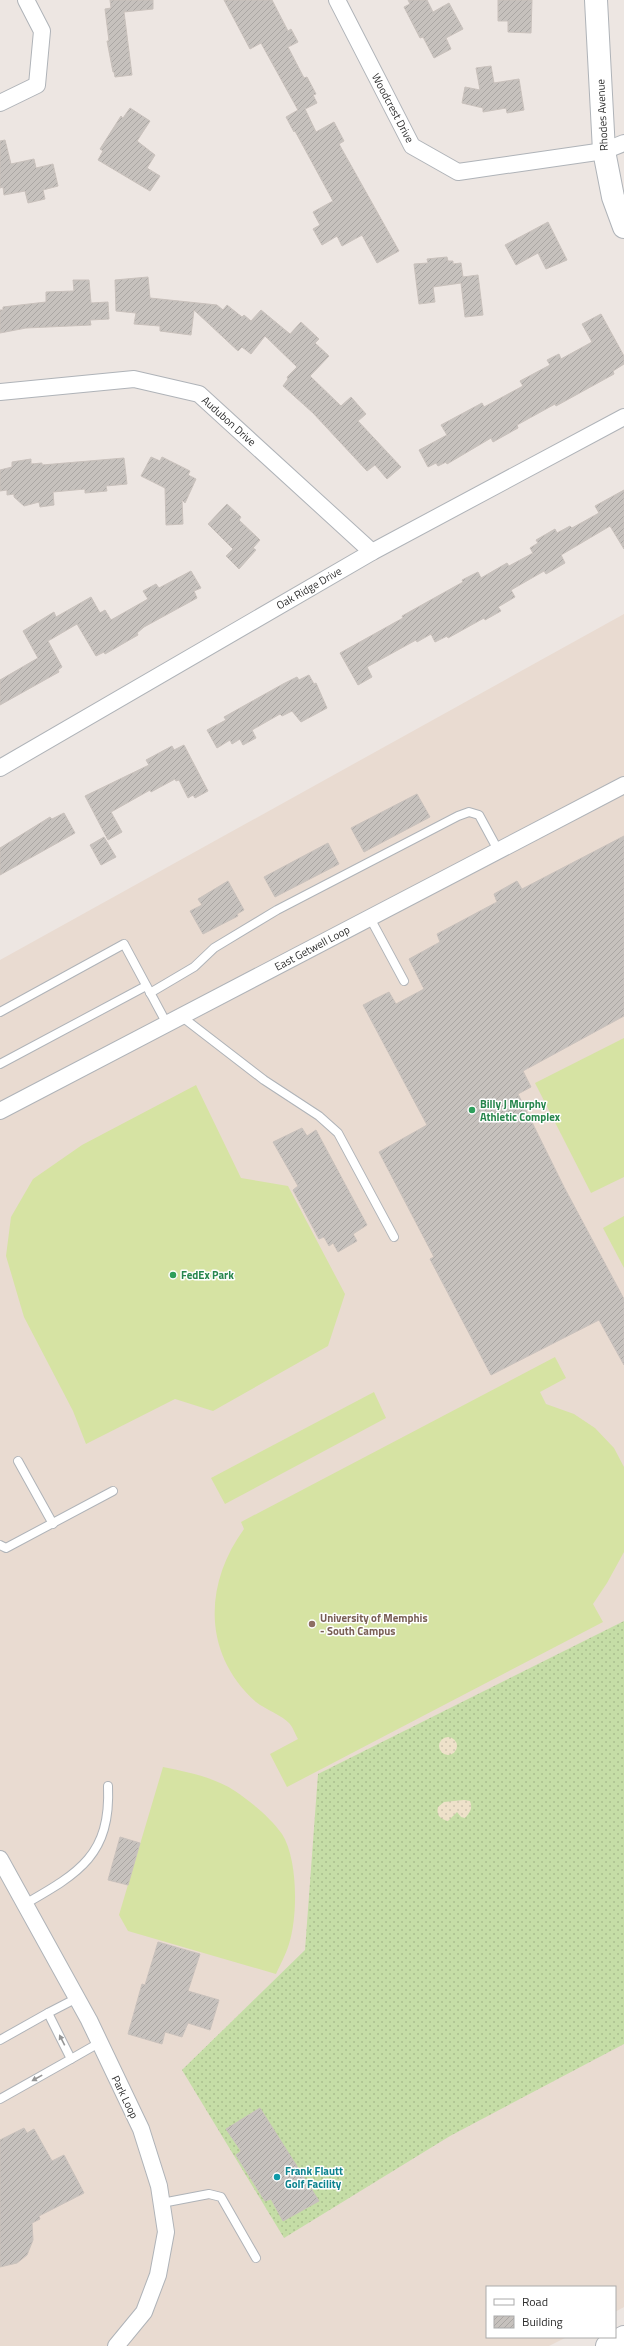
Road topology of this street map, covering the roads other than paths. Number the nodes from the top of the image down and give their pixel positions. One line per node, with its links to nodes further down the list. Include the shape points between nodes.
1 (26, 0): 4 (street, via 42,32 37,85)
2 (337, 0): 6 (street, Woodcrest Drive, via 412,146 418,150 458,172)
3 (596, 0): 6 (main road, Rhodes Avenue)
4 (0, 103)
5 (624, 143): 6 (street, Woodcrest Drive)
6 (604, 151): 7 (main road, Rhodes Avenue, via 613,196)
7 (624, 227)
8 (0, 392): 10 (street, Audubon Drive, via 134,379 199,394)
9 (624, 417): 10 (street, Oak Ridge Drive)
10 (372, 552): 11 (street, Oak Ridge Drive)
11 (0, 768)
12 (624, 785): 13 (street, East Getwell Loop)
13 (498, 850): 14 (street, East Getwell Loop); 16 (lane, via 479,815 469,812 458,816 277,910 214,948 194,967)
14 (370, 918): 15 (lane); 18 (street, East Getwell Loop)
15 (404, 981)
16 (148, 989): 17 (lane, via 124,944); 18 (lane); 19 (lane)
17 (0, 1012)
18 (174, 1020): 20 (street, East Getwell Loop); 21 (lane, via 319,1116 338,1133)
19 (0, 1064)
20 (0, 1111)
21 (394, 1237)
22 (18, 1461): 24 (lane)
23 (113, 1491): 24 (lane)
24 (53, 1524): 25 (lane, via 6,1548)
25 (0, 1545)
26 (108, 1786): 28 (lane, via 108,1818 90,1859 66,1880)
27 (2, 1868): 28 (street, Park Loop)
28 (26, 1904): 29 (street, Park Loop)
29 (77, 1998): 30 (lane); 32 (street, Park Loop)
30 (48, 2013): 31 (lane); 33 (lane, one-way to 30)
31 (0, 2040)
32 (99, 2043): 33 (lane); 35 (street, Park Loop, via 141,2129)
33 (71, 2059): 34 (lane, one-way to 34)
34 (0, 2099)
35 (162, 2203): 36 (lane, via 209,2194 221,2197); 38 (street, Park Loop, via 166,2232 158,2276 144,2312)
36 (256, 2258)
37 (624, 2337): 39 (main road)
38 (116, 2346)
39 (607, 2346)

